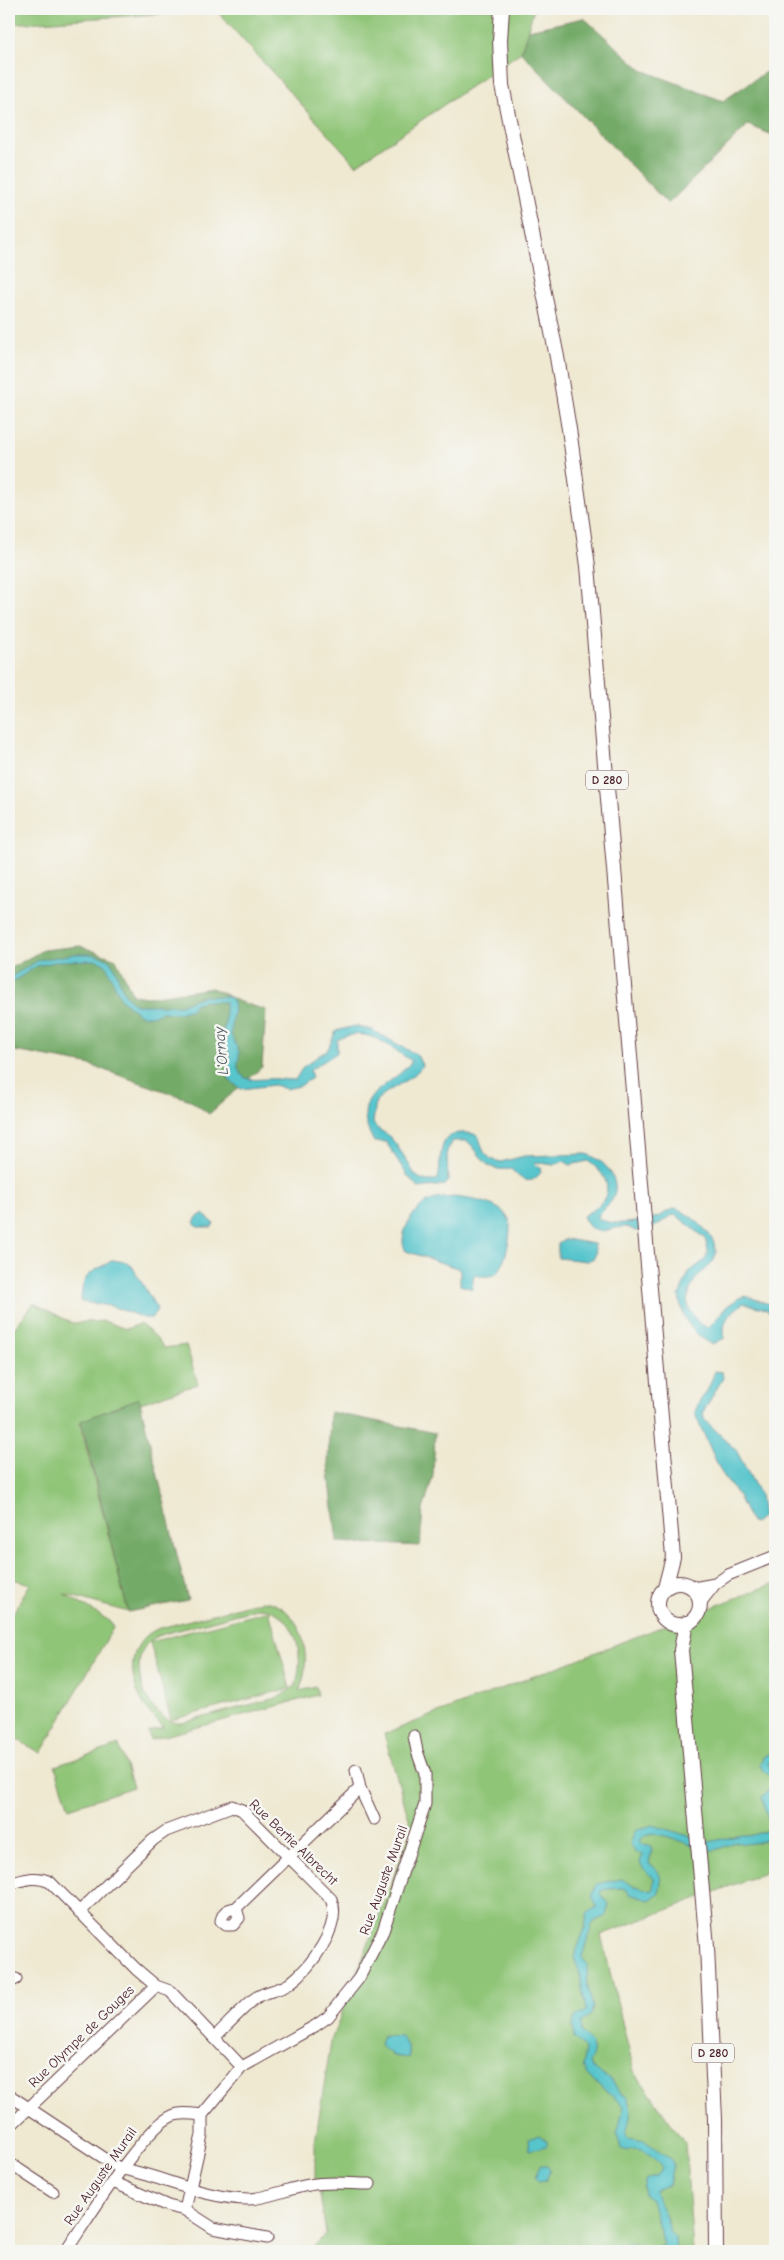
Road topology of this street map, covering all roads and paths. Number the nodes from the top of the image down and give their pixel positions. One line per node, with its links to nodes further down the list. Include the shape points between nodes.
1 (502, 9): 3 (main road, D 280, via 502,85 558,366 588,566)
2 (775, 1556): 4 (street, via 728,1575)
3 (673, 1557): 5 (main road, D 280); 6 (main road, D 280)
4 (715, 1584): 5 (street); 7 (street)
5 (689, 1586): 6 (main road, via 674,1583); 7 (main road, via 698,1595)
6 (664, 1588): 8 (main road, via 658,1605 662,1617)
7 (700, 1603): 9 (main road, via 696,1615)
8 (669, 1622): 9 (main road); 10 (main road, D 280)
9 (686, 1624): 10 (main road, D 280)
10 (681, 1650): 35 (main road, D 280, via 712,2044)
11 (414, 1736): 21 (street, Rue Auguste Murail, via 425,1774 425,1804 383,1931 359,1978 334,2011 315,2026)
12 (356, 1770): 13 (street)
13 (360, 1788): 14 (street); 15 (street)
14 (374, 1819)
15 (289, 1856): 17 (street); 18 (street, Rue Bertie Albrecht, via 242,1810 232,1806 166,1831 153,1840); 20 (street, Rue Bertie Albrecht, via 331,1899 334,1912 329,1930 315,1958 289,1984 254,1999)
16 (9, 1884): 18 (street, via 42,1878)
17 (236, 1908)
18 (79, 1912): 19 (street)
19 (156, 1986): 20 (street, via 170,1991); 23 (street, Rue Olympe de Gouges)
20 (215, 2037): 21 (street)
21 (242, 2067): 24 (street, Rue Auguste Murail)
22 (9, 2095): 23 (street)
23 (27, 2108): 25 (street, Rue Olympe de Gouges); 27 (street)
24 (202, 2115): 27 (street, Rue Auguste Murail, via 172,2116 156,2126); 30 (street, via 202,2135)
25 (9, 2127)
26 (9, 2163): 31 (street)
27 (122, 2169): 28 (street, Rue Auguste Murail); 30 (street)
28 (113, 2182): 32 (street); 34 (street, Rue Auguste Murail)
29 (370, 2184): 30 (street, via 310,2184 250,2199)
30 (190, 2188): 32 (street)
31 (53, 2192)
32 (185, 2210): 33 (street, via 213,2228)
33 (267, 2238)
34 (66, 2251)
35 (716, 2251)

